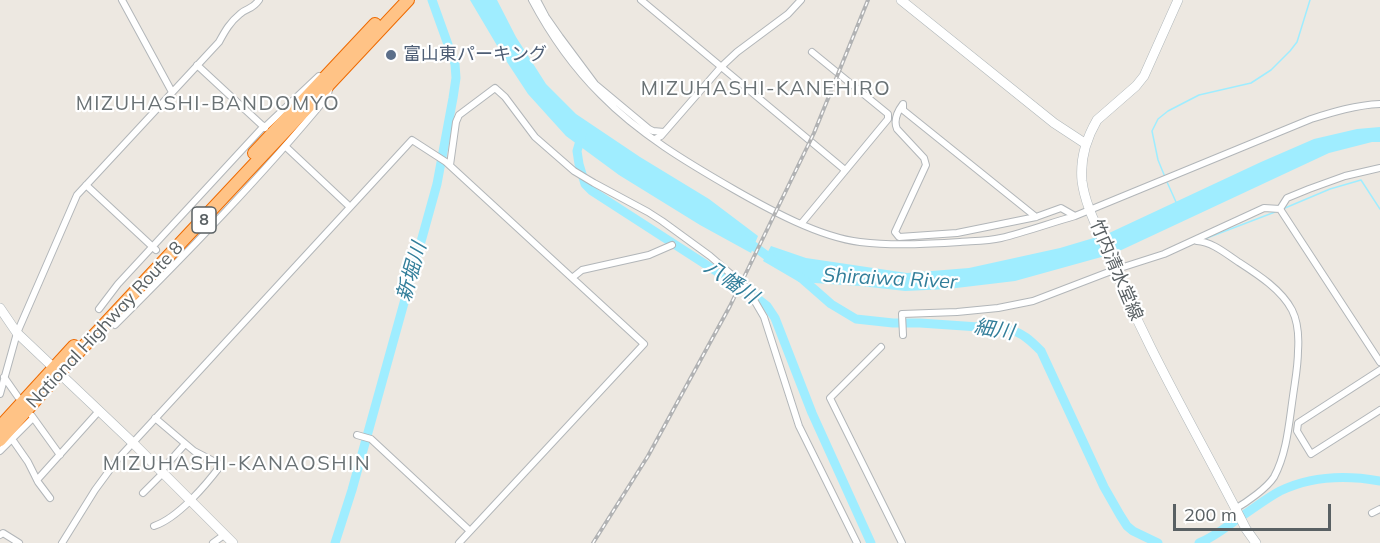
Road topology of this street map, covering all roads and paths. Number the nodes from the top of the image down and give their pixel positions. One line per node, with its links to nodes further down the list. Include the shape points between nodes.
1 (122, 0): 15 (street)
2 (259, 0): 12 (street, via 230,23 219,42)
3 (397, 0): 14 (highway, National Highway Route 8 / 8)
4 (408, 0): 14 (highway, National Highway Route 8 / 8)
5 (532, 0): 19 (street, via 584,77 603,98)
6 (537, 0): 18 (street, via 595,84 649,129)
7 (641, 0): 13 (street)
8 (801, 0): 13 (street)
9 (901, 0): 20 (main road, via 1054,123)
10 (1178, 0): 20 (main road, 竹内清水堂線, via 1144,76 1097,120)
11 (812, 52): 24 (street, via 888,114 888,119)
12 (197, 65): 15 (street); 17 (street)
13 (721, 67): 18 (street); 24 (street)
14 (328, 81): 17 (street, via 319,76); 21 (street, via 327,97); 45 (highway, National Highway Route 8 / 8)
15 (172, 92): 25 (street)
16 (1380, 104): 28 (street, via 1311,119)
17 (265, 128): 34 (street)
18 (664, 132): 19 (street)
19 (655, 139): 31 (street, via 705,173)
20 (1086, 144): 28 (main road, 竹内清水堂線, via 1082,183)
21 (284, 145): 26 (street); 39 (street)
22 (448, 164): 26 (street, via 412,140); 36 (street); 76 (street, via 459,116 495,88 534,137 574,171 655,217 747,288 764,317 799,426)
23 (1380, 168): 27 (street, via 1345,176 1287,198)
24 (845, 170): 31 (street)
25 (86, 185): 34 (street); 40 (street, via 72,205)
26 (350, 207): 51 (street)
27 (1280, 209): 32 (street, via 1264,208); 43 (street)
28 (1091, 210): 29 (street); 35 (main road, 竹内清水堂線)
29 (1075, 216): 30 (street, via 1060,208); 31 (street, via 999,238 914,245 859,242)
30 (1036, 217): 30 (street, via 903,110 903,105 899,109 897,129 926,165 895,232 899,237 957,233)
31 (801, 224)
32 (1195, 240): 35 (street); 64 (street, via 1206,242 1255,273 1279,292 1296,319 1299,353 1281,460 1272,480)
33 (672, 245): 36 (street, via 650,255 582,270)
34 (155, 248): 38 (street)
35 (1114, 270): 41 (street, via 1033,301 998,308 902,314); 64 (main road, 竹内清水堂線, via 1149,346)
36 (572, 278): 68 (street, via 644,344)
37 (0, 308): 40 (main road)
38 (99, 309)
39 (116, 325)
40 (17, 333): 45 (main road); 46 (street)
41 (903, 335)
42 (880, 346): 77 (street, via 831,398)
43 (1380, 363)
44 (1380, 370): 49 (street, via 1298,423 1297,431 1311,454)
45 (57, 371): 50 (main road); 52 (highway, National Highway Route 8 / 8); 54 (highway, National Highway Route 8 / 8)
46 (2, 378): 47 (street); 48 (street)
47 (0, 394)
48 (18, 397)
49 (1380, 410)
50 (99, 411): 55 (main road); 58 (street)
51 (155, 418): 55 (street); 56 (street)
52 (0, 427)
53 (357, 435): 68 (street, via 371,439)
54 (6, 440): 57 (street); 58 (street, via 32,417); 60 (street, via 28,462)
55 (132, 442): 59 (main road); 72 (street, via 95,489)
56 (185, 444): 59 (street); 63 (street, via 221,465)
57 (0, 451)
58 (60, 455): 60 (street)
59 (162, 472): 61 (street); 63 (main road)
60 (37, 480): 62 (street)
61 (143, 493)
62 (50, 498)
63 (190, 500): 67 (street); 70 (main road)
64 (1235, 509): 78 (main road, 竹内清水堂線)
65 (1380, 509): 66 (street)
66 (1372, 513)
67 (154, 526)
68 (470, 531): 75 (street)
69 (0, 535): 71 (street, via 3,533)
70 (224, 535): 73 (street); 74 (main road)
71 (19, 543)
72 (62, 543)
73 (213, 543)
74 (233, 543)
75 (459, 543)
76 (857, 543)
77 (902, 543)
78 (1256, 543)

